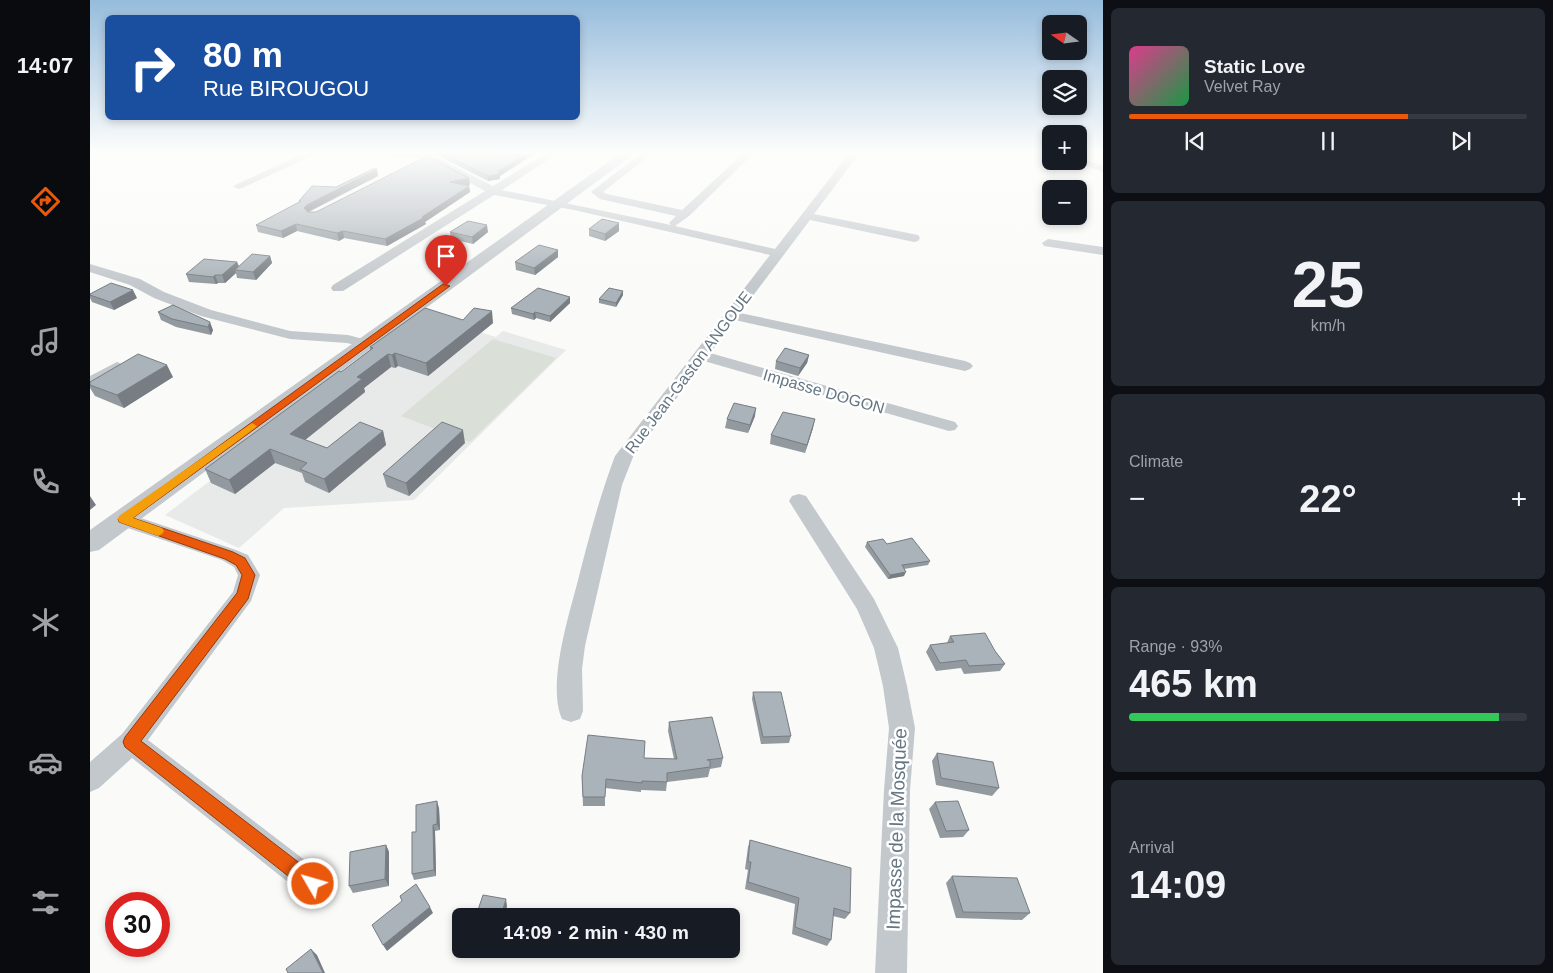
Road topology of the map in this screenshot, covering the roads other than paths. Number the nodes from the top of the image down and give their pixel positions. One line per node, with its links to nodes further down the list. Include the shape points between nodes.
1 (482, 196): 16 (street)
2 (522, 196): 7 (street)
3 (569, 196): 7 (street)
4 (603, 196): 8 (street)
5 (703, 196): 8 (street)
6 (822, 196): 9 (street, Rue Jean-Gaston ANGOUE)
7 (558, 204): 10 (street); 18 (street)
8 (684, 214): 10 (street)
9 (807, 216): 11 (street); 14 (street, Rue Jean-Gaston ANGOUE)
10 (669, 229): 14 (street)
11 (914, 238)
12 (1048, 242): 13 (street)
13 (1103, 251)
14 (777, 253): 17 (street, Rue Jean-Gaston ANGOUE)
15 (90, 268): 18 (street, via 135,282 206,313 290,335 348,339)
16 (338, 288)
17 (730, 315): 19 (street, Rue Jean-Gaston ANGOUE); 21 (street)
18 (366, 344): 25 (street)
19 (700, 355): 23 (street, Impasse DOGON); 27 (street, Rue Jean-Gaston ANGOUE, via 624,456 613,485 572,646)
20 (133, 359): 22 (street)
21 (965, 366)
22 (90, 382)
23 (949, 426)
24 (799, 500): 31 (street, Impasse de la Mosquée, via 866,606 886,648 895,686 902,728)
25 (124, 519): 26 (street); 28 (street, via 241,561 248,575 243,595)
26 (90, 543)
27 (571, 711)
28 (131, 742): 29 (street); 30 (street)
29 (90, 779)
30 (313, 884)
31 (891, 973)

